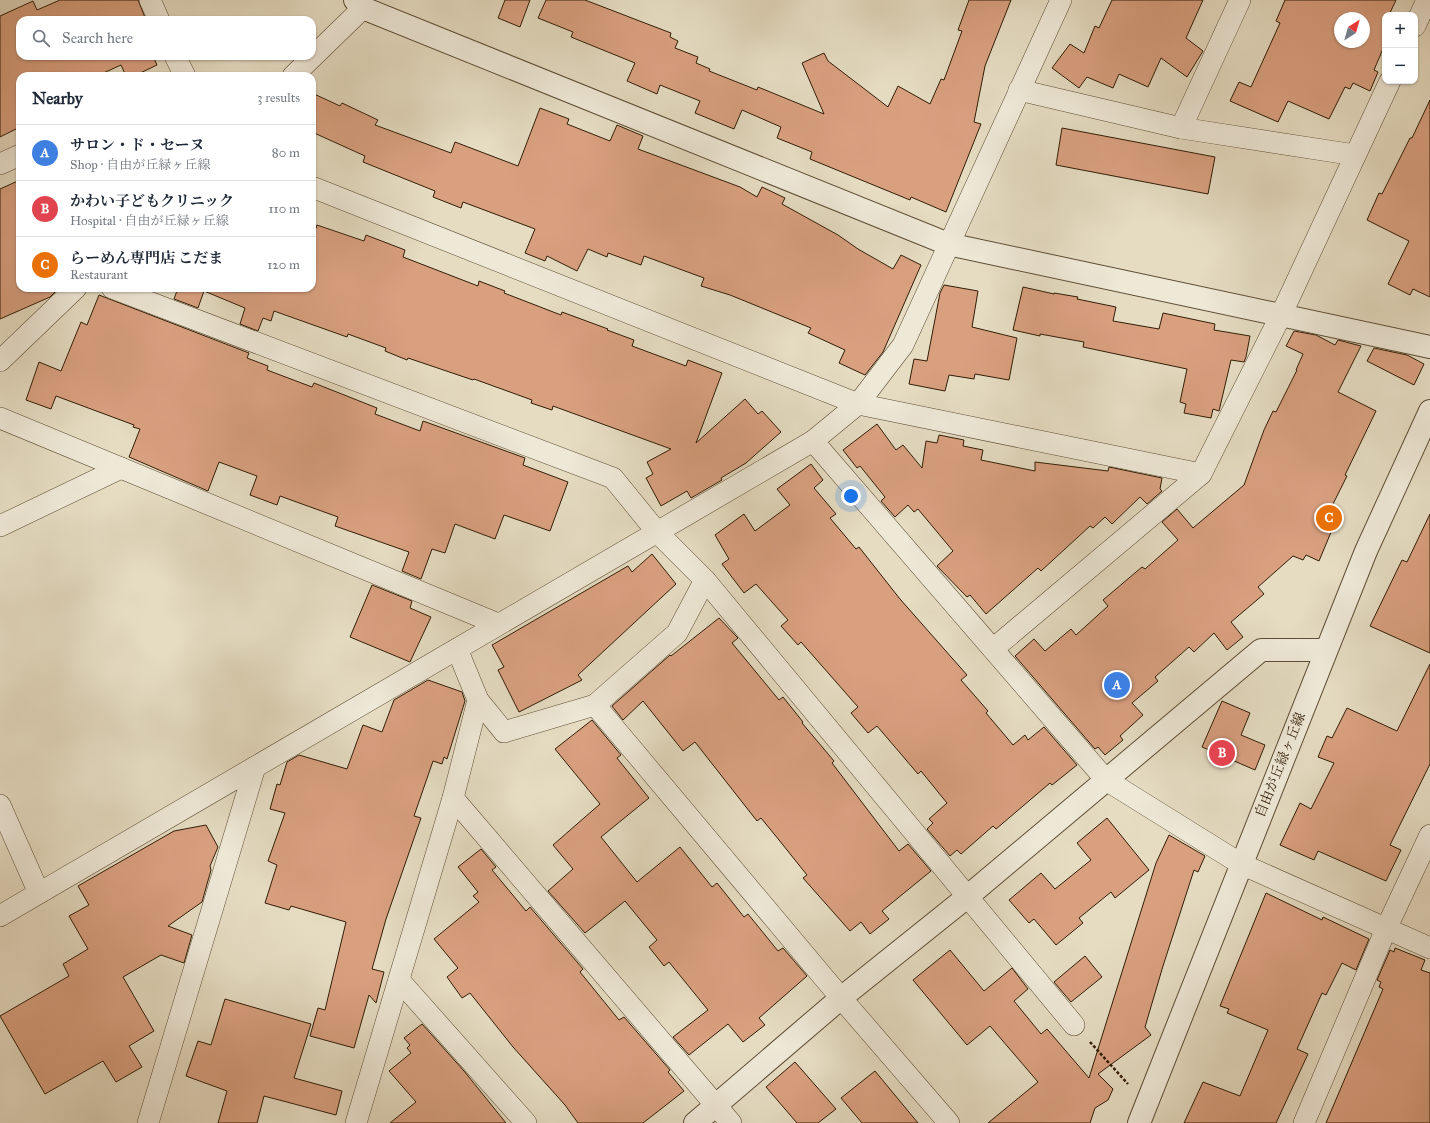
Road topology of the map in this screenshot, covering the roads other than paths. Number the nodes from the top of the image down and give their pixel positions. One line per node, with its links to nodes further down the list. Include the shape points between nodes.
1 (150, 0): 6 (street)
2 (1061, 0): 14 (street)
3 (1240, 0): 15 (street)
4 (1427, 0): 7 (street)
5 (359, 4): 8 (street); 20 (street)
6 (157, 16)
7 (1418, 20)
8 (316, 51)
9 (177, 60): 11 (street)
10 (308, 60): 12 (street)
11 (183, 72)
12 (297, 72)
13 (1389, 84): 16 (street)
14 (1019, 90): 15 (street); 20 (street)
15 (1181, 128): 16 (street)
16 (1355, 155): 23 (street)
17 (16, 157): 18 (street)
18 (0, 164)
19 (316, 189): 26 (street)
20 (948, 244): 23 (street); 26 (street, via 902,344)
21 (72, 292): 25 (street)
22 (123, 292): 33 (street, via 613,478)
23 (1281, 315): 24 (street); 31 (street)
24 (1430, 347)
25 (0, 361)
26 (858, 404): 29 (street); 31 (street)
27 (1430, 411): 38 (street, 自由が丘緑ヶ丘線, via 1366,551)
28 (0, 418): 30 (street)
29 (813, 441): 33 (street); 37 (street)
30 (121, 468): 32 (street); 35 (street)
31 (1201, 474): 37 (street)
32 (0, 526)
33 (657, 532): 34 (street); 35 (street)
34 (705, 580): 40 (street, via 677,633); 48 (street)
35 (498, 624): 36 (street)
36 (457, 649): 39 (street); 41 (street)
37 (993, 650): 42 (street)
38 (1326, 650): 42 (street, via 1261,650); 46 (street, 自由が丘緑ヶ丘線)
39 (478, 700): 40 (street, via 504,732); 43 (street)
40 (595, 705): 53 (street)
41 (255, 766): 47 (street); 57 (street)
42 (1106, 780): 46 (street); 48 (street)
43 (453, 798): 52 (street); 55 (street)
44 (0, 805): 47 (street)
45 (1430, 835): 50 (street)
46 (1241, 864): 50 (street); 56 (street, 自由が丘緑ヶ丘線)
47 (39, 893): 49 (street)
48 (967, 897): 53 (street); 54 (street)
49 (0, 916)
50 (1386, 929): 51 (street); 63 (street)
51 (1430, 948)
52 (399, 980): 58 (street); 59 (street)
53 (841, 998): 55 (street); 62 (street)
54 (1074, 1025)
55 (716, 1105): 60 (street); 61 (street)
56 (1143, 1114)
57 (148, 1123)
58 (356, 1123)
59 (526, 1123)
60 (695, 1123)
61 (731, 1123)
62 (949, 1123)
63 (1304, 1123)

